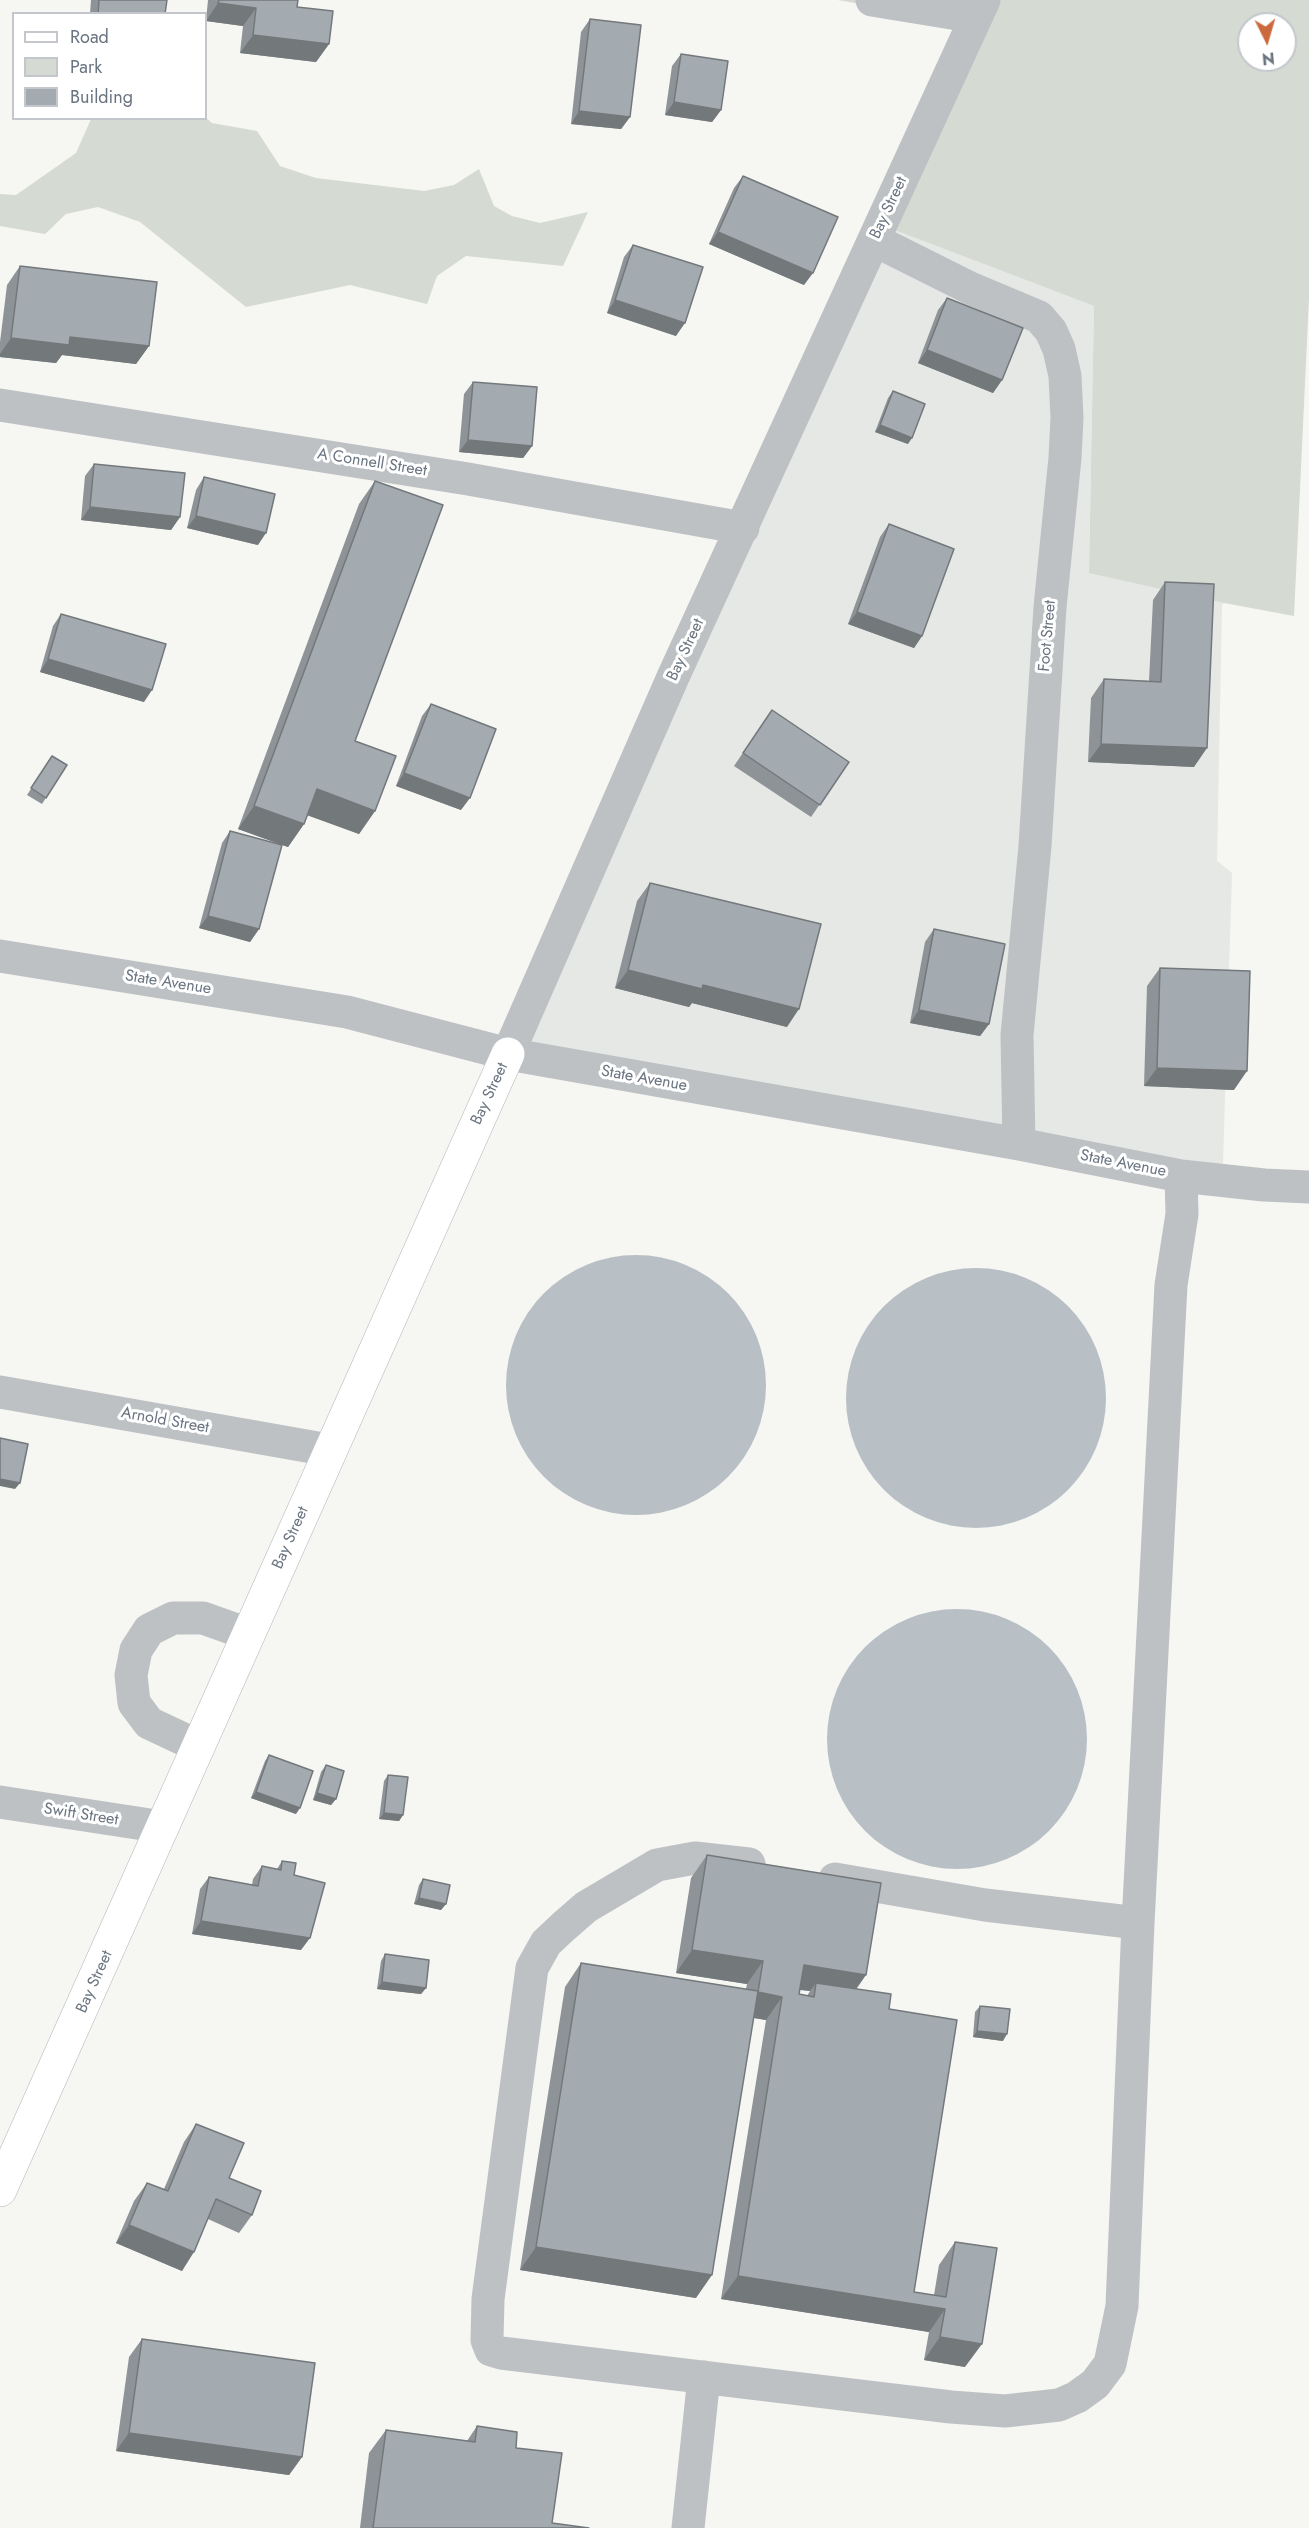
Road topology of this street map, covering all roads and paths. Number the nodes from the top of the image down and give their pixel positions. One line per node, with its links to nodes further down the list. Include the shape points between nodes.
1 (872, 0): 2 (street)
2 (980, 8): 3 (street, Bay Street)
3 (874, 240): 5 (street, Bay Street); 8 (street, Foot Street, via 1039,317 1059,349 1065,376 1065,448 1017,1035)
4 (0, 405): 5 (street, A Connell Street, via 468,479)
5 (742, 528): 7 (street, Bay Street, via 630,772)
6 (0, 956): 7 (street, State Avenue, via 347,1012)
7 (508, 1054): 8 (street, State Avenue); 12 (main road, Bay Street)
8 (1018, 1144): 9 (street, State Avenue)
9 (1181, 1176): 10 (street, State Avenue); 19 (street, via 1182,1214 1172,1285)
10 (1300, 1186)
11 (0, 1392): 12 (street, Arnold Street)
12 (330, 1450): 13 (main road, Bay Street)
13 (248, 1634): 14 (main road, Bay Street); 14 (street, via 203,1618 173,1618 149,1630 136,1650 131,1676 134,1703 149,1723)
14 (198, 1746): 16 (main road, Bay Street)
15 (0, 1802): 16 (street, Swift Street)
16 (163, 1827): 20 (main road, Bay Street)
17 (773, 1868): 21 (street, via 695,1858 657,1865 586,1907 546,1943 532,1968 503,2180 488,2299 491,2350)
18 (808, 1874): 19 (street, via 985,1905)
19 (1137, 1923): 21 (street, via 1122,2306 1110,2364 1095,2384 1059,2405 1005,2411)
20 (0, 2190)
21 (704, 2377): 22 (street)
22 (688, 2528)

